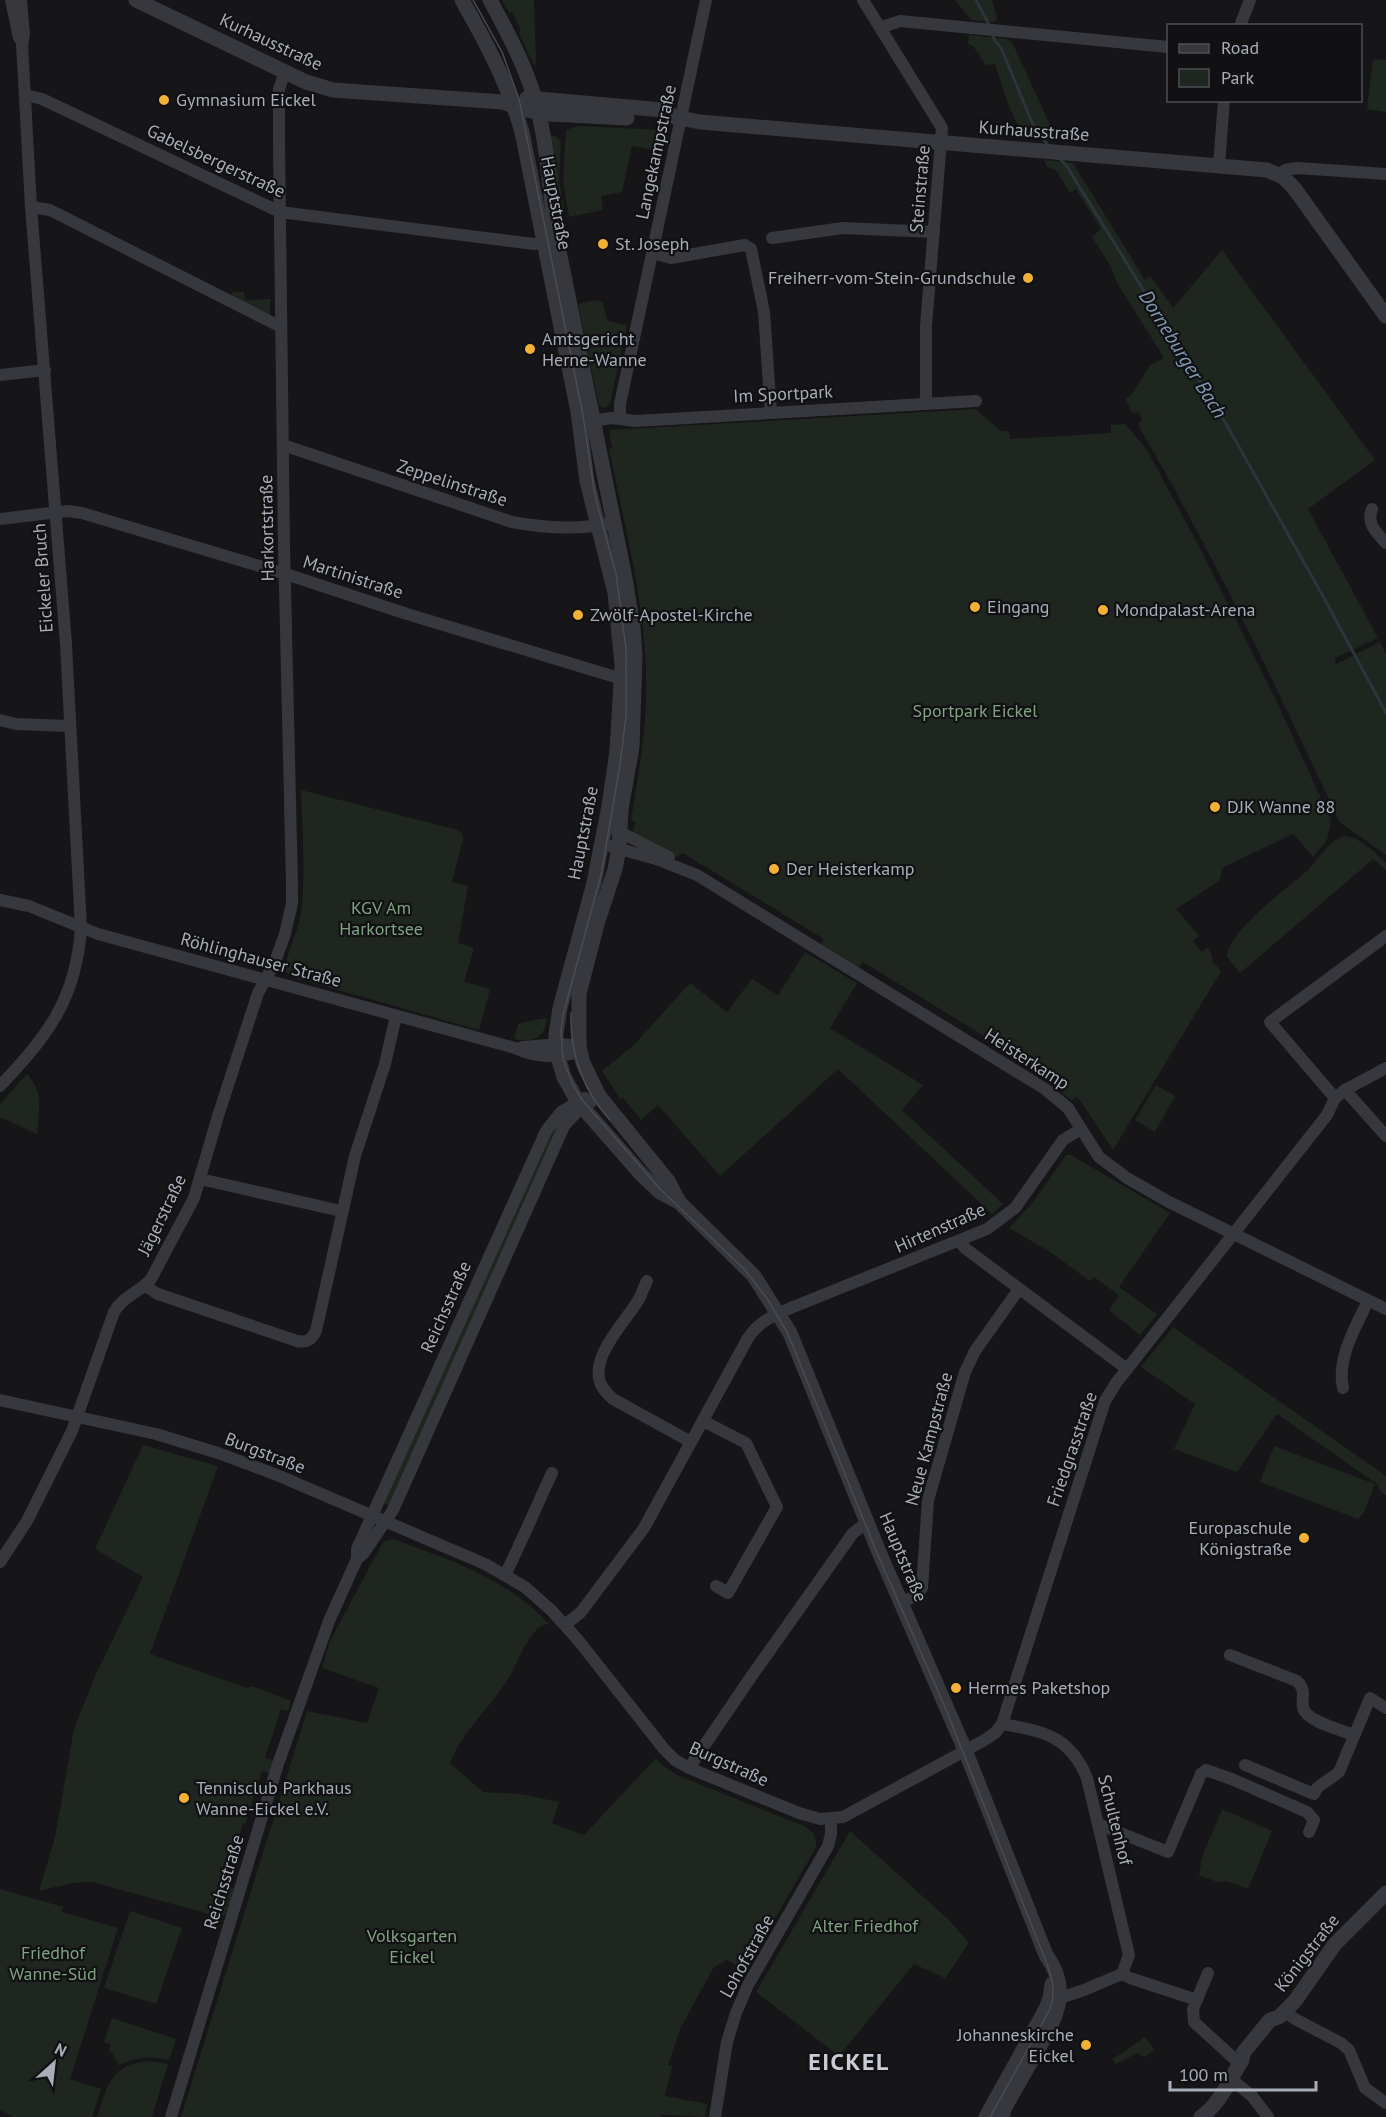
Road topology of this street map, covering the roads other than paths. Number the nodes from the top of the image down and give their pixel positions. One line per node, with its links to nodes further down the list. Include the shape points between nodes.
1 (10, 0): 11 (street, Eickeler Bruch)
2 (21, 0): 11 (street, Eickeler Bruch)
3 (136, 0): 13 (street, Kurhausstraße)
4 (462, 0): 15 (street, Hauptstraße, via 483,38)
5 (490, 0): 17 (street, Hauptstraße, via 516,51)
6 (706, 0): 18 (street, Langekampstraße)
7 (863, 0): 10 (street, Steinstraße)
8 (1250, 0): 9 (street)
9 (1241, 24)
10 (882, 27): 12 (street, via 900,21); 19 (street, Steinstraße, via 940,125)
11 (22, 45): 14 (street, Eickeler Bruch)
12 (1167, 47)
13 (285, 72): 15 (street, Kurhausstraße, via 333,90); 24 (street, Harkortstraße, via 279,89)
14 (26, 95): 23 (street, Eickeler Bruch); 24 (street, Gabelsbergerstraße, via 42,99)
15 (509, 102): 17 (street, Kurhausstraße); 27 (street, Hauptstraße, via 522,132)
16 (1224, 102): 20 (street)
17 (537, 106): 18 (street, Kurhausstraße); 37 (street, Hauptstraße)
18 (678, 118): 19 (street, Kurhausstraße); 28 (street, Langekampstraße)
19 (942, 144): 20 (street, Kurhausstraße); 25 (street, Steinstraße)
20 (1219, 165): 22 (street, Kurhausstraße, via 1262,169)
21 (1386, 174): 22 (street, Kurhausstraße, via 1297,168)
22 (1280, 175): 29 (street, via 1294,188)
23 (31, 207): 30 (street, via 50,210); 31 (street, Eickeler Bruch)
24 (279, 212): 27 (street, Gabelsbergerstraße); 30 (street, Harkortstraße)
25 (934, 232): 26 (street, via 843,228); 34 (street, Steinstraße, via 926,336)
26 (772, 238)
27 (544, 243): 37 (street, Hauptstraße)
28 (652, 254): 35 (street, via 671,258 749,246 764,312); 36 (street, Langekampstraße)
29 (1386, 316)
30 (281, 327): 38 (street, Harkortstraße)
31 (45, 370): 32 (street); 40 (street, Eickeler Bruch)
32 (0, 375)
33 (976, 401): 34 (street, Im Sportpark)
34 (926, 404): 35 (street, Im Sportpark)
35 (771, 413): 36 (street, Im Sportpark, via 636,421)
36 (620, 418): 37 (street, Im Sportpark)
37 (586, 422): 42 (street, Hauptstraße); 43 (street, Hauptstraße, via 587,481)
38 (283, 445): 43 (street, Zeppelinstraße, via 512,522 543,528); 45 (street, Harkortstraße)
39 (1372, 509): 44 (street, via 1371,524)
40 (57, 512): 41 (street, Martinistraße); 45 (street, Martinistraße, via 82,513); 48 (street, Eickeler Bruch)
41 (0, 519)
42 (614, 522): 43 (street, Zeppelinstraße); 50 (street, Hauptstraße, via 629,597 635,656 632,747)
43 (598, 525): 46 (street, Hauptstraße, via 615,593)
44 (1386, 543)
45 (286, 574): 46 (street, Martinistraße); 57 (street, Harkortstraße, via 292,903 275,962)
46 (622, 679): 49 (street, Hauptstraße, via 617,751)
47 (0, 720): 48 (street)
48 (69, 726): 55 (street, Eickeler Bruch)
49 (605, 825): 50 (street, Heisterkamp); 51 (street, Hauptstraße)
50 (620, 832): 52 (street, Hauptstraße); 53 (street, Heisterkamp)
51 (602, 844): 52 (street, Heisterkamp); 60 (street, Hauptstraße, via 560,1008)
52 (619, 848): 53 (street, Heisterkamp); 59 (street, Hauptstraße, via 580,986)
53 (687, 869): 66 (street, Heisterkamp, via 1045,1089 1068,1108)
54 (0, 900): 55 (street, Röhlinghauser Straße, via 29,906)
55 (81, 928): 57 (street, Röhlinghauser Straße); 62 (street, Eickeler Bruch, via 76,965 61,1008 40,1042)
56 (1386, 936): 64 (street, via 1270,1022)
57 (264, 979): 58 (street, Röhlinghauser Straße); 68 (street, Jägerstraße)
58 (396, 1016): 60 (street, Röhlinghauser Straße, via 515,1048); 70 (street)
59 (579, 1049): 60 (street, Röhlinghauser Straße); 63 (street, Hauptstraße)
60 (557, 1050): 65 (street, Hauptstraße, via 568,1086)
61 (1386, 1068): 64 (street)
62 (0, 1086)
63 (598, 1094): 65 (street, Reichsstraße); 69 (street, Hauptstraße, via 668,1181)
64 (1340, 1094): 67 (street); 71 (street, Friedgrasstraße)
65 (580, 1105): 69 (street, Hauptstraße, via 641,1174 660,1192); 86 (street, Reichsstraße, via 555,1117 546,1131); 87 (street, Reichsstraße, via 564,1126 393,1510)
66 (1081, 1129): 71 (street, Heisterkamp, via 1108,1166); 72 (street, Hirtenstraße, via 1064,1140 1015,1208 987,1229)
67 (1386, 1136)
68 (200, 1179): 70 (street); 74 (street, Jägerstraße, via 190,1207)
69 (679, 1202): 78 (street, Hauptstraße, via 747,1268)
70 (341, 1211): 74 (street, via 316,1331 306,1341 158,1294)
71 (1234, 1235): 76 (street, Heisterkamp); 79 (street, Friedgrasstraße)
72 (960, 1242): 75 (street); 78 (street, Hirtenstraße)
73 (647, 1281): 84 (street, via 609,1344 599,1378 613,1399)
74 (145, 1286): 82 (street, Jägerstraße, via 122,1301 114,1312)
75 (1019, 1289): 79 (street); 93 (street, Neue Kampstraße, via 968,1366 928,1500 922,1588 916,1596)
76 (1368, 1300): 77 (street, Heisterkamp); 80 (street, via 1341,1369)
77 (1386, 1310)
78 (779, 1313): 83 (street, Hirtenstraße, via 758,1325 748,1338); 88 (street, Hauptstraße)
79 (1127, 1369): 97 (street, Friedgrasstraße, via 1102,1411)
80 (1343, 1388)
81 (0, 1400): 82 (street, Burgstraße)
82 (78, 1417): 86 (street, Burgstraße, via 218,1453); 90 (street, Jägerstraße, via 27,1521)
83 (703, 1421): 84 (street, Hirtenstraße); 92 (street, via 746,1443 777,1508 728,1593)
84 (691, 1442): 94 (street, Hirtenstraße, via 644,1528 581,1612)
85 (552, 1473): 91 (street)
86 (372, 1516): 87 (street, Burgstraße); 89 (street, Reichsstraße, via 357,1549)
87 (384, 1522): 89 (street, Reichsstraße); 91 (street, Burgstraße)
88 (868, 1522): 93 (street, Hauptstraße); 101 (street, via 853,1533)
89 (357, 1559): 114 (street, Reichsstraße, via 329,1621 278,1764)
90 (0, 1562)
91 (506, 1575): 94 (street, Burgstraße, via 539,1598)
92 (716, 1586)
93 (901, 1602): 99 (street, Hauptstraße)
94 (565, 1625): 101 (street, Burgstraße, via 664,1749)
95 (1230, 1655): 98 (street, via 1297,1682 1304,1691 1306,1715)
96 (1386, 1708): 98 (street, via 1370,1698)
97 (1002, 1724): 99 (street, via 995,1733); 103 (street, Schultenhof, via 1042,1732 1069,1748 1087,1778)
98 (1354, 1735): 100 (street, via 1339,1772 1314,1794)
99 (965, 1750): 102 (street, via 857,1811); 108 (street, Hauptstraße, via 1046,1955)
100 (1245, 1765)
101 (689, 1768): 102 (street, Burgstraße, via 799,1813)
102 (831, 1820): 115 (street, Lohofstraße, via 828,1846 748,1985 736,2013 727,2042)
103 (1098, 1824): 104 (street, via 1168,1852 1206,1770 1307,1812 1314,1820); 107 (street, Schultenhof, via 1129,1955)
104 (1309, 1832)
105 (1386, 1893): 110 (street, Königstraße, via 1335,1944)
106 (1208, 1973): 109 (street)
107 (1122, 1974): 108 (street, via 1076,1994); 109 (street)
108 (1055, 1998): 116 (street); 117 (street, via 1055,2019)
109 (1197, 2000): 111 (street, via 1192,2014 1197,2026)
110 (1282, 2014): 111 (street, Königstraße, via 1270,2020 1243,2053); 113 (street, via 1341,2043 1365,2088)
111 (1241, 2062): 112 (street, Königstraße)
112 (1230, 2079): 118 (street, Königstraße); 119 (street, via 1252,2096)
113 (1386, 2103)
114 (171, 2117)
115 (715, 2117)
116 (986, 2117)
117 (1002, 2117)
118 (1201, 2117)
119 (1268, 2117)

